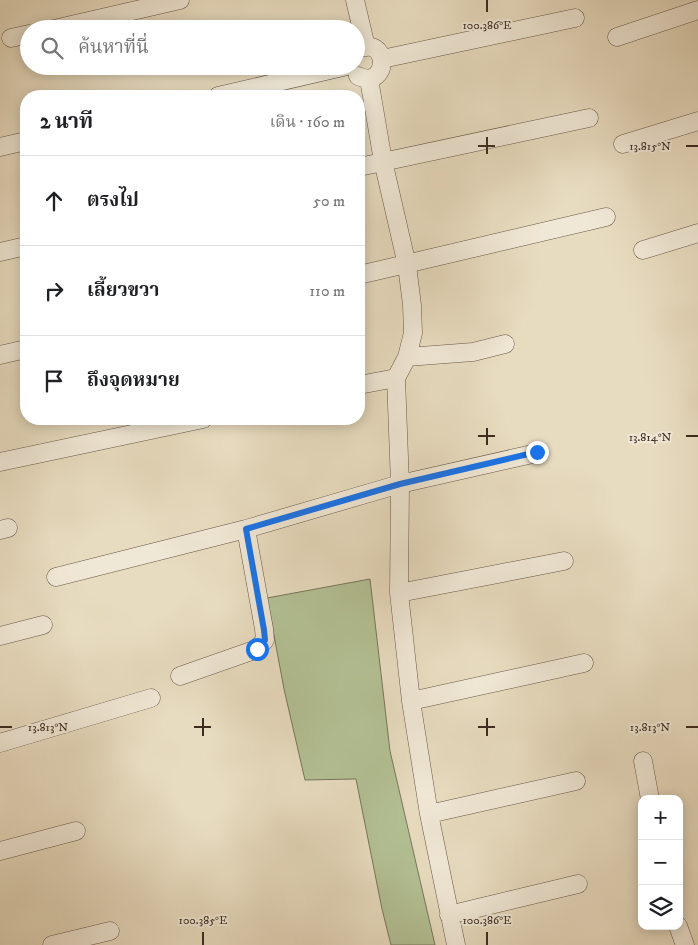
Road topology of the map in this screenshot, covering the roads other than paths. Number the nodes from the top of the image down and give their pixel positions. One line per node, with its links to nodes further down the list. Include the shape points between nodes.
1 (180, 0): 5 (street)
2 (355, 0): 6 (street)
3 (698, 10): 8 (street)
4 (574, 18): 11 (street)
5 (93, 20)
6 (357, 20)
7 (20, 36): 9 (street)
8 (617, 37)
9 (11, 38)
10 (365, 49): 11 (street, via 376,50)
11 (382, 59): 14 (street, via 380,72)
12 (310, 75): 15 (street)
13 (357, 75): 14 (street)
14 (369, 78): 21 (street)
15 (244, 90)
16 (589, 118): 21 (street)
17 (698, 121): 19 (street)
18 (20, 142): 20 (street)
19 (623, 144)
20 (0, 147)
21 (383, 161): 22 (street); 28 (street)
22 (365, 165)
23 (606, 218): 28 (street)
24 (698, 233): 26 (street)
25 (20, 247): 27 (street)
26 (643, 250)
27 (0, 252)
28 (407, 265): 29 (street); 33 (street, via 413,333)
29 (365, 275)
30 (505, 344): 33 (street, via 466,353)
31 (20, 350): 32 (street)
32 (0, 355)
33 (407, 357): 34 (street)
34 (396, 378): 35 (street); 39 (street)
35 (365, 385)
36 (175, 425): 38 (street)
37 (537, 452): 39 (street)
38 (0, 462)
39 (400, 484): 40 (street); 43 (street)
40 (246, 529): 42 (street); 47 (street, via 265,640 257,649)
41 (564, 561): 43 (street)
42 (56, 578)
43 (399, 594): 49 (street)
44 (43, 625): 45 (street)
45 (0, 636)
46 (584, 663): 49 (street)
47 (180, 676)
48 (151, 698): 50 (street)
49 (411, 701): 54 (street)
50 (0, 743)
51 (643, 761): 53 (street)
52 (576, 781): 54 (street)
53 (649, 795)
54 (429, 814): 58 (street)
55 (76, 832): 56 (street)
56 (0, 851)
57 (578, 884): 58 (street)
58 (449, 914): 62 (street)
59 (679, 930): 63 (street)
60 (110, 931): 61 (street)
61 (52, 945)
62 (456, 945)
63 (685, 945)

